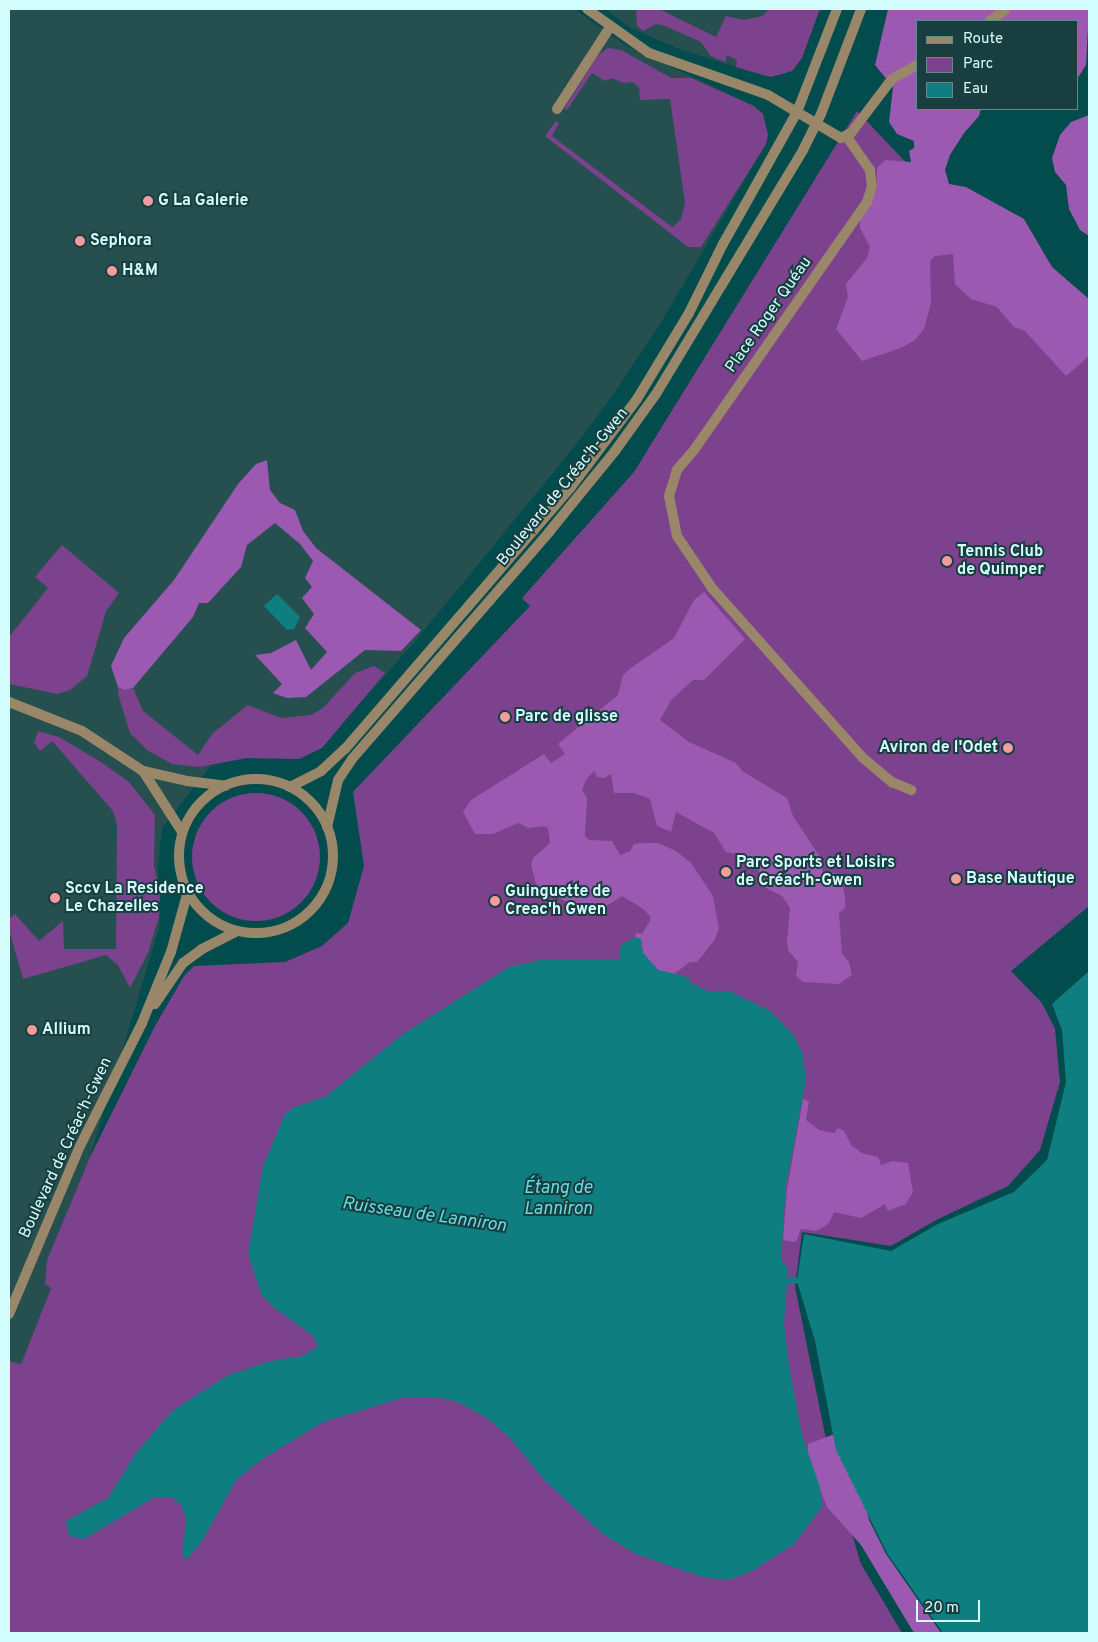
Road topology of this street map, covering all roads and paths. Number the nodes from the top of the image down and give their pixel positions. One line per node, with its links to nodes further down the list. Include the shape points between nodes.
1 (587, 9): 6 (street)
2 (837, 9): 9 (street, Boulevard de Créac'h-Gwen)
3 (860, 9): 10 (street, Boulevard de Créac'h-Gwen)
4 (1006, 9): 5 (street)
5 (991, 20)
6 (610, 27): 8 (street); 9 (street, via 649,53 768,95)
7 (916, 66): 11 (street, via 884,87)
8 (556, 108)
9 (797, 112): 10 (street); 17 (street, Boulevard de Créac'h-Gwen, via 674,340 606,441 571,487 345,749 322,770)
10 (817, 124): 11 (street, via 836,137); 19 (street, Boulevard de Créac'h-Gwen, via 651,400 615,451 549,532 352,759 338,780)
11 (847, 136): 18 (street, Place Roger Quéau, via 863,156 872,179 870,194 851,226 677,470 670,486 673,523 684,547 712,588 863,758 892,782)
12 (9, 702): 14 (street)
13 (9, 708): 14 (street)
14 (22, 708): 15 (street, via 82,731)
15 (142, 771): 16 (street, via 187,782); 20 (street)
16 (226, 786): 17 (street, via 261,779); 20 (street, via 199,805)
17 (290, 787): 19 (street, via 312,803)
18 (911, 790)
19 (327, 827): 22 (street, via 333,851 332,870 325,892 312,909 285,928 270,932)
20 (182, 832): 21 (street, via 180,864)
21 (188, 891): 22 (street, via 203,911 218,923); 23 (street, Boulevard de Créac'h-Gwen, via 171,952)
22 (237, 930): 23 (street, Boulevard de Créac'h-Gwen, via 183,963)
23 (142, 1023): 24 (street, Boulevard de Créac'h-Gwen, via 80,1146)
24 (9, 1314)

